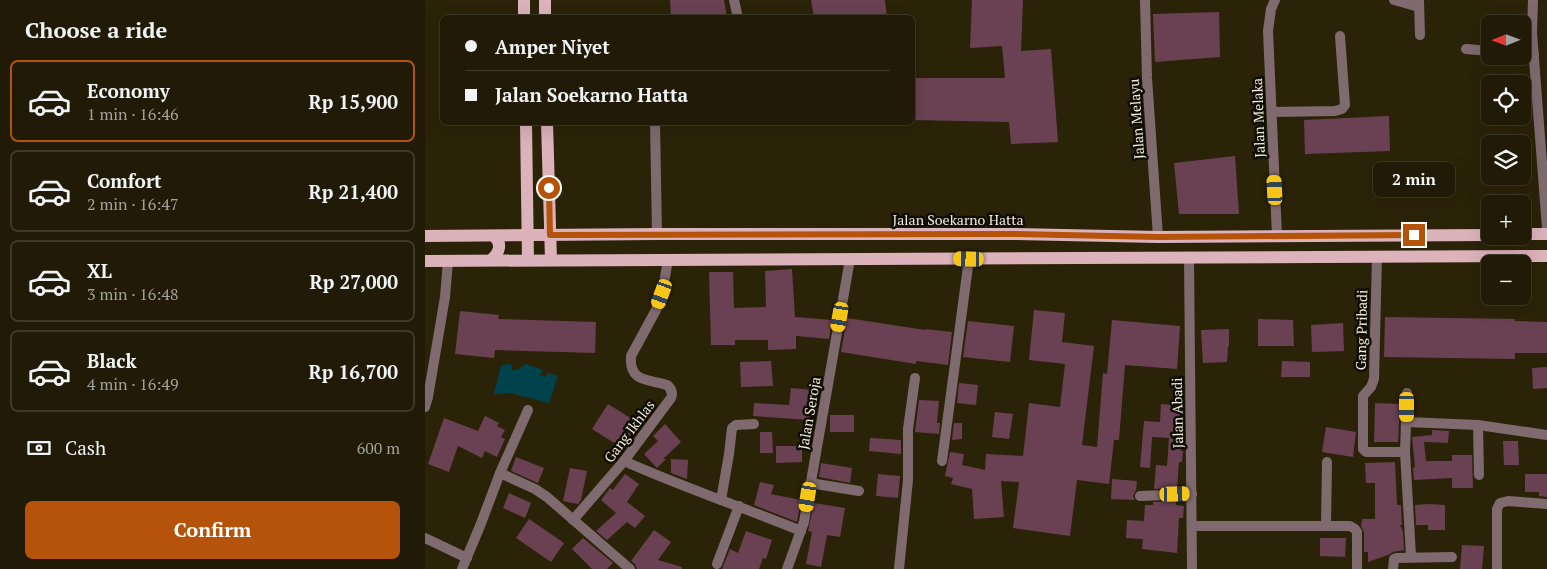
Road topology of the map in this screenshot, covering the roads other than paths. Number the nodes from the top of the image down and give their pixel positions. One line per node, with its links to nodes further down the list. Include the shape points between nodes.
1 (524, 0): 9 (main road)
2 (545, 0): 10 (main road)
3 (734, 0): 11 (street)
4 (1145, 0): 33 (street, Jalan Melayu)
5 (1275, 0): 18 (street, Jalan Melaka, via 1268,31)
6 (1394, 0): 8 (street)
7 (1533, 0): 17 (street)
8 (1419, 4): 12 (street)
9 (524, 15)
10 (545, 15)
11 (737, 15)
12 (1420, 35)
13 (1339, 36): 18 (street, via 1345,105 1342,109)
14 (1466, 49): 15 (street)
15 (1481, 50)
16 (1531, 54): 17 (street)
17 (1534, 54): 22 (street)
18 (1273, 112): 32 (street, Jalan Melaka)
19 (526, 125): 31 (main road)
20 (547, 125): 26 (main road)
21 (655, 125): 23 (street)
22 (1547, 228)
23 (657, 234): 26 (main road, Jalan Soekarno Hatta); 33 (main road, Jalan Soekarno Hatta)
24 (1531, 234): 25 (main road)
25 (1547, 234)
26 (550, 235): 31 (main road, Jalan Soekarno Hatta); 42 (main road)
27 (1428, 235): 28 (main road, Jalan Soekarno Hatta); 32 (main road, Jalan Soekarno Hatta); 35 (main road)
28 (1481, 235)
29 (425, 236): 30 (main road, Jalan Soekarno Hatta)
30 (494, 236): 31 (main road, Jalan Soekarno Hatta); 40 (main road, via 499,250)
31 (528, 236): 41 (main road)
32 (1277, 236): 33 (main road, Jalan Soekarno Hatta)
33 (1158, 237)
34 (1377, 256): 35 (main road); 37 (main road); 54 (street, Gang Pribadi, via 1374,380 1363,396 1363,449 1366,452)
35 (1429, 256): 36 (main road)
36 (1547, 256)
37 (1189, 257): 39 (main road); 62 (street, Jalan Abadi)
38 (850, 259): 39 (main road); 43 (main road); 60 (street, Jalan Seroja)
39 (969, 259): 55 (street)
40 (491, 260): 41 (main road); 45 (main road)
41 (528, 260): 42 (main road)
42 (551, 260): 43 (main road)
43 (668, 260): 56 (street, Gang Ikhlas, via 662,294 630,364 637,376 667,385 672,395)
44 (425, 261): 45 (main road)
45 (448, 261): 48 (street, via 445,297)
46 (915, 378): 79 (street, via 908,429 908,480)
47 (1407, 393): 50 (street)
48 (425, 407)
49 (528, 410): 58 (street)
50 (1407, 422): 52 (street); 54 (street)
51 (754, 424): 64 (street, via 732,428)
52 (1478, 425): 53 (street); 59 (street)
53 (1547, 435)
54 (1405, 452): 72 (street)
55 (942, 461)
56 (624, 462): 64 (street); 67 (street, Gang Ikhlas)
57 (1327, 462): 69 (street)
58 (500, 473): 67 (street, via 535,489); 74 (street)
59 (1479, 475)
60 (811, 483): 61 (street); 70 (street, Jalan Seroja)
61 (859, 491)
62 (1192, 494): 63 (street); 68 (street, Jalan Abadi)
63 (1140, 496)
64 (721, 500): 66 (street)
65 (1547, 504): 83 (street, via 1500,503 1497,509)
66 (739, 506): 70 (street); 75 (street)
67 (573, 520): 77 (street)
68 (1192, 526): 69 (street); 80 (street, Jalan Abadi)
69 (1325, 526): 81 (street, via 1355,529)
70 (801, 531): 78 (street, Jalan Seroja)
71 (425, 538): 74 (street)
72 (1411, 556): 73 (street); 82 (street, via 1394,559)
73 (1451, 557)
74 (467, 558): 76 (street)
75 (717, 564)
76 (462, 569)
77 (630, 569)
78 (787, 569)
79 (899, 569)
80 (1192, 569)
81 (1357, 569)
82 (1393, 569)
83 (1497, 569)

